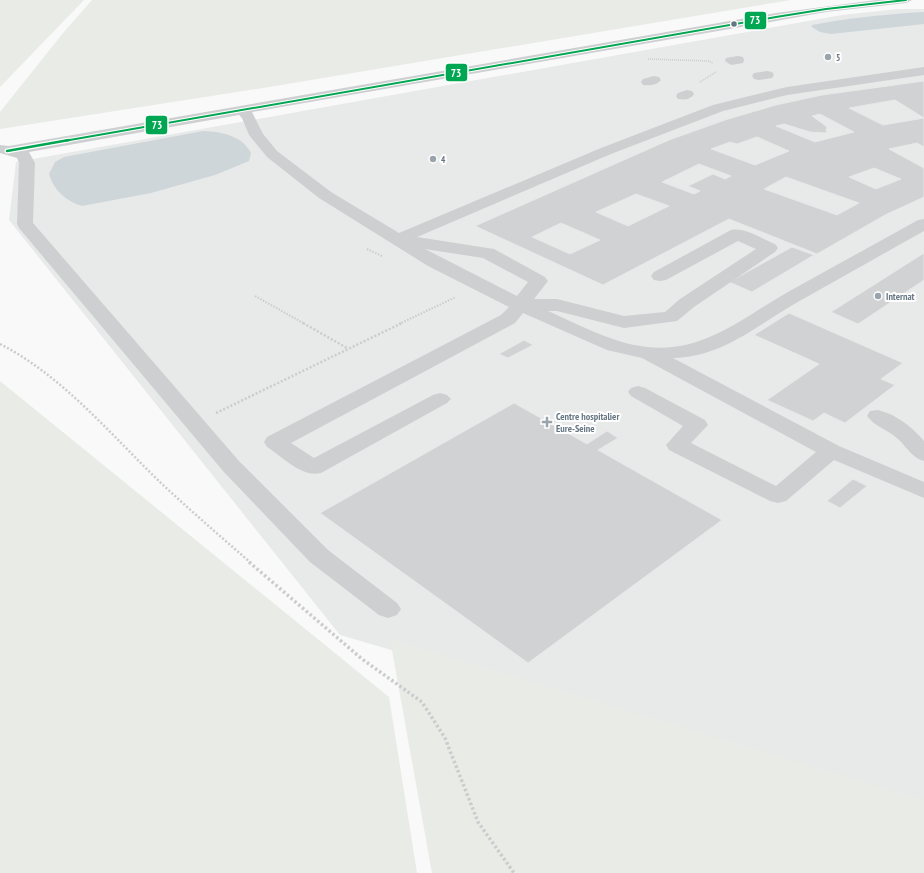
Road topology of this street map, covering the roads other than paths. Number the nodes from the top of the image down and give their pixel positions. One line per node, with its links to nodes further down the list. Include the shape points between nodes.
1 (906, 0): 2 (street)
2 (882, 2): 3 (street); 5 (street, via 783,16)
3 (918, 3)
4 (924, 71): 8 (street, via 787,91 718,108 606,151)
5 (242, 110): 6 (street); 8 (street, via 256,135 272,154)
6 (2, 152): 18 (street, via 24,155 27,163 25,224 231,466 319,556)
7 (924, 224): 11 (street, via 788,300 735,334 710,345 680,352)
8 (397, 240): 10 (street, via 451,271); 10 (street, via 488,253 539,281)
9 (660, 276): 10 (street, via 737,234 769,248 670,317 624,322 557,305)
10 (520, 305): 11 (street, via 614,346); 13 (street, via 505,325 275,442 313,468)
11 (648, 353): 15 (street)
12 (638, 392): 15 (street, via 697,425 677,445 778,496)
13 (440, 399)
14 (878, 416): 16 (street, via 905,433)
15 (831, 451): 17 (street)
16 (924, 454)
17 (924, 491)
18 (388, 609)

